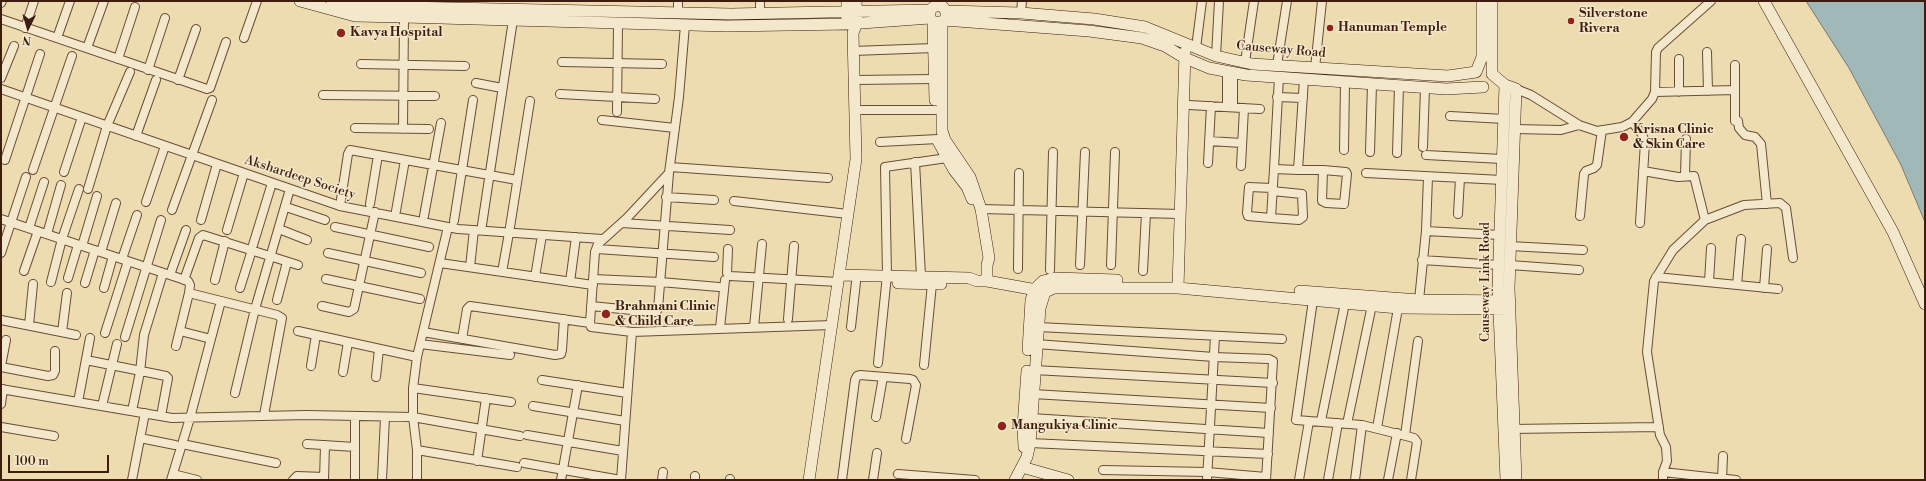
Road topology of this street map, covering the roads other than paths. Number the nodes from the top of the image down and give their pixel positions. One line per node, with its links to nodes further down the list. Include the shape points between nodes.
1 (34, 1): 39 (street)
2 (70, 1): 41 (street)
3 (104, 1): 46 (street)
4 (257, 1): 42 (street)
5 (300, 1): 31 (main road, Causeway Road, via 355,16)
6 (332, 1): 19 (main road, Causeway Road)
7 (678, 1): 27 (street)
8 (760, 1): 29 (street)
9 (1022, 1): 30 (street)
10 (1202, 1): 48 (street)
11 (1219, 1): 53 (street)
12 (1254, 1): 58 (street)
13 (1287, 1): 63 (street)
14 (1322, 1): 66 (street)
15 (1482, 1): 70 (main road, via 1482,57)
16 (1492, 1): 71 (main road)
17 (1711, 1): 91 (street, via 1658,48)
18 (1764, 1): 311 (main road, via 1893,232)
19 (363, 3): 20 (main road, Causeway Road)
20 (393, 4): 21 (main road, Causeway Road)
21 (414, 4): 22 (main road, Causeway Road)
22 (464, 4): 23 (main road, Causeway Road)
23 (528, 5): 27 (main road, Causeway Road)
24 (852, 6): 26 (main road, Causeway Road); 29 (main road, Causeway Road); 38 (main road)
25 (135, 8): 55 (street)
26 (938, 12): 30 (main road, Causeway Road); 38 (main road, Causeway Road); 47 (main road); 54 (main road, Causeway Road, via 1142,38 1165,46); 186 (main road, via 942,131 945,140 970,177)
27 (673, 13): 28 (main road, Causeway Road); 36 (main road)
28 (691, 13): 29 (main road, Causeway Road); 37 (main road)
29 (760, 13)
30 (1021, 13): 44 (main road, Causeway Road, via 1094,19 1145,27)
31 (404, 17): 34 (main road, Causeway Road); 62 (street)
32 (165, 18): 67 (street)
33 (1, 19): 39 (street)
34 (513, 20): 35 (main road, Causeway Road); 85 (street)
35 (618, 23): 36 (main road, Causeway Road); 59 (street)
36 (668, 24): 37 (main road, Causeway Road)
37 (688, 25): 38 (main road, Causeway Road); 123 (street)
38 (853, 26): 49 (main road)
39 (25, 28): 41 (street)
40 (196, 29): 77 (street)
41 (57, 38): 46 (street)
42 (244, 38)
43 (226, 42): 77 (street, via 210,88 204,89)
44 (1186, 44): 48 (main road, Causeway Road); 54 (main road)
45 (14, 46): 73 (street)
46 (87, 48): 55 (street)
47 (934, 48): 49 (street); 74 (main road)
48 (1196, 48): 53 (main road, Causeway Road)
49 (853, 51): 78 (main road)
50 (1707, 52): 90 (street)
51 (40, 54): 99 (street)
52 (72, 56): 108 (street)
53 (1216, 56): 58 (main road, Causeway Road)
54 (1185, 58): 69 (main road, Causeway Road, via 1209,68); 196 (main road)
55 (118, 59): 67 (street)
56 (1679, 59): 92 (street)
57 (562, 62): 59 (street)
58 (1245, 62): 63 (main road, Causeway Road)
59 (618, 63): 61 (street); 97 (street)
60 (361, 64): 62 (street)
61 (662, 64)
62 (404, 65): 65 (street); 95 (street)
63 (1277, 65): 66 (main road, Causeway Road)
64 (1735, 65): 89 (street)
65 (465, 66)
66 (1315, 68): 70 (main road, Causeway Road, via 1448,76)
67 (148, 70): 77 (street)
68 (130, 72): 121 (street)
69 (1230, 72): 72 (main road, Causeway Road); 107 (street)
70 (1476, 72): 71 (main road, via 1484,68); 84 (main road, via 1475,83)
71 (1492, 74): 82 (main road); 84 (main road, via 1491,83)
72 (1279, 77): 75 (main road, Causeway Road); 98 (street)
73 (1, 78)
74 (934, 79): 78 (street); 112 (main road)
75 (1304, 79): 79 (main road, Causeway Road); 100 (street)
76 (156, 80): 128 (street)
77 (178, 80)
78 (854, 80): 111 (main road)
79 (1345, 82): 81 (main road, Causeway Road); 135 (street)
80 (476, 83): 85 (street)
81 (1372, 84): 83 (main road, Causeway Road); 139 (street)
82 (1505, 85): 84 (main road, Causeway Road); 87 (main road); 116 (main road, Causeway Link Road)
83 (1399, 86): 86 (main road, Causeway Road); 140 (street)
84 (1484, 87): 86 (main road, Causeway Road)
85 (502, 88): 163 (street)
86 (1425, 88): 144 (street, via 1424,151)
87 (1516, 89): 120 (street, via 1531,95); 126 (main road)
88 (1, 90): 99 (street, Akshardeep Society)
89 (1735, 90): 90 (street); 183 (street, via 1739,128 1745,135 1755,137 1761,144)
90 (1708, 91): 92 (street)
91 (1655, 92): 92 (street); 118 (street, via 1643,111)
92 (1679, 92)
93 (560, 94): 97 (street)
94 (323, 95): 95 (street)
95 (403, 96): 96 (street); 124 (street)
96 (435, 96)
97 (617, 97): 101 (street); 113 (street)
98 (1278, 97): 100 (street); 152 (street)
99 (24, 98): 108 (street, Akshardeep Society); 145 (street)
100 (1303, 98): 156 (street)
101 (655, 99)
102 (212, 100): 141 (street)
103 (473, 100): 154 (street)
104 (530, 101): 169 (street)
105 (1190, 105): 106 (street)
106 (1211, 106): 107 (street); 131 (street)
107 (1230, 107): 109 (street)
108 (54, 108): 115 (street, Akshardeep Society); 153 (street)
109 (1244, 108): 110 (street); 133 (street)
110 (1260, 109)
111 (855, 110): 112 (street); 195 (main road, via 856,159)
112 (935, 110): 129 (main road)
113 (617, 112)
114 (1450, 116): 116 (street)
115 (82, 118): 121 (street, Akshardeep Society); 159 (street)
116 (1504, 119): 144 (main road, Causeway Link Road)
117 (602, 120): 123 (street)
118 (1632, 122): 127 (street, via 1622,127); 158 (street, via 1645,142)
119 (441, 123): 150 (street)
120 (1579, 125): 126 (street, via 1562,130); 127 (street, via 1596,131)
121 (107, 126): 128 (street, Akshardeep Society); 228 (street)
122 (355, 128): 124 (street)
123 (675, 128): 155 (street)
124 (403, 129): 125 (street)
125 (429, 129)
126 (1514, 129): 236 (main road)
127 (1602, 130): 200 (street, via 1597,165 1584,174)
128 (136, 136): 134 (street, Akshardeep Society)
129 (938, 139): 132 (street); 143 (main road)
130 (1686, 139): 164 (street)
131 (1209, 141): 133 (street); 148 (street)
132 (880, 142)
133 (1242, 143): 151 (street)
134 (165, 146): 141 (street, Akshardeep Society); 180 (street)
135 (1344, 150)
136 (1053, 152): 189 (street)
137 (1085, 152): 191 (street)
138 (1114, 152): 193 (street)
139 (1370, 152)
140 (1397, 153)
141 (191, 155): 149 (street, Akshardeep Society); 187 (street)
142 (378, 155): 146 (street); 182 (street); 184 (street, via 352,150 349,152)
143 (948, 158): 147 (street); 258 (main road, via 973,201 983,258)
144 (1502, 158): 170 (main road, Causeway Link Road)
145 (5, 160)
146 (405, 160): 150 (street); 190 (street)
147 (915, 162): 272 (street); 278 (street, via 885,167)
148 (1208, 163)
149 (216, 164): 162 (street, Akshardeep Society); 204 (street)
150 (433, 165): 154 (street); 199 (street)
151 (1241, 166)
152 (1274, 169): 156 (street); 175 (street)
153 (33, 170)
154 (462, 170): 163 (street); 210 (street)
155 (669, 170): 167 (street); 177 (street); 208 (street, via 650,195)
156 (1298, 170): 157 (street)
157 (1323, 170): 157 (street, via 1322,202 1344,204 1347,174 1342,171)
158 (1644, 170): 164 (street, via 1678,177); 209 (street)
159 (64, 172)
160 (1019, 173): 188 (street)
161 (1366, 173): 166 (street)
162 (244, 174): 172 (street, Akshardeep Society); 217 (street)
163 (489, 175): 169 (street); 211 (street)
164 (1685, 176): 206 (street, via 1694,176)
165 (26, 177): 207 (street)
166 (1428, 177): 168 (street); 222 (street)
167 (828, 178)
168 (1460, 178): 170 (street); 197 (street)
169 (517, 180): 219 (street)
170 (1502, 180): 225 (main road, Causeway Link Road)
171 (44, 182): 214 (street)
172 (272, 183): 174 (street, Akshardeep Society); 237 (street)
173 (61, 185): 223 (street)
174 (290, 189): 184 (street, Akshardeep Society); 185 (street)
175 (1272, 189): 201 (street); 201 (street, via 1249,187 1247,213 1252,217); 201 (street, via 1302,194 1303,217 1299,220)
176 (97, 196): 234 (street)
177 (666, 197): 178 (street); 212 (street)
178 (714, 200)
179 (734, 201): 195 (street)
180 (146, 202)
181 (116, 203): 244 (street)
182 (370, 204)
183 (1767, 204): 206 (street, via 1744,205); 251 (street, via 1783,205)
184 (340, 206): 192 (street, Akshardeep Society)
185 (286, 207): 205 (street); 215 (street)
186 (982, 209): 188 (street); 258 (main road, via 990,258)
187 (172, 210)
188 (1018, 210): 189 (street); 264 (street)
189 (1052, 210): 191 (street); 265 (street)
190 (396, 211)
191 (1082, 211): 193 (street); 259 (street)
192 (375, 212): 210 (street, Akshardeep Society); 224 (street)
193 (1112, 212): 194 (street); 260 (street)
194 (1146, 213): 196 (street); 268 (street)
195 (848, 214): 277 (main road)
196 (1180, 214): 294 (main road)
197 (1458, 214)
198 (138, 215): 252 (street)
199 (424, 216)
200 (1580, 216)
201 (1271, 218)
202 (1, 219): 207 (street)
203 (161, 220): 262 (street)
204 (201, 220)
205 (325, 220)
206 (1706, 220): 274 (street, via 1673,250)
207 (11, 222): 214 (street); 245 (street)
208 (622, 223): 212 (street); 229 (street)
209 (1640, 223)
210 (451, 224): 218 (street, Akshardeep Society); 256 (street)
211 (482, 225)
212 (664, 226): 220 (street); 247 (street)
213 (335, 227): 224 (street)
214 (29, 228): 221 (street)
215 (279, 229): 231 (street); 249 (street)
216 (186, 230): 271 (street)
217 (227, 230)
218 (474, 230): 219 (street, Akshardeep Society); 263 (street)
219 (509, 230): 226 (street, Akshardeep Society); 269 (street)
220 (730, 230)
221 (38, 231): 223 (street); 267 (street)
222 (1426, 231): 225 (street); 253 (street)
223 (48, 234): 228 (street)
224 (370, 234): 238 (street); 254 (street)
225 (1500, 234): 261 (main road, Causeway Link Road)
226 (542, 235): 227 (street, Akshardeep Society); 273 (street)
227 (576, 237): 229 (street, Akshardeep Society); 286 (street)
228 (62, 239): 234 (street); 285 (street)
229 (602, 239): 240 (street)
230 (1741, 239): 295 (street)
231 (307, 240)
232 (225, 241): 237 (street); 281 (street, via 200,236); 282 (street)
233 (762, 244): 276 (street)
234 (80, 245): 244 (street); 275 (street)
235 (794, 246): 280 (street)
236 (1510, 246): 243 (street); 261 (main road)
237 (253, 247): 249 (street); 299 (street)
238 (429, 247)
239 (1711, 248): 290 (street)
240 (597, 249): 247 (street); 287 (street)
241 (728, 249): 276 (street, via 728,275)
242 (1768, 249): 300 (street)
243 (1583, 250)
244 (98, 251): 248 (street); 291 (street)
245 (1, 253)
246 (328, 253): 254 (street)
247 (662, 253): 250 (street); 288 (street)
248 (113, 256): 252 (street); 298 (street)
249 (271, 256): 255 (street); 318 (street)
250 (714, 257)
251 (1793, 258)
252 (125, 260): 262 (street); 334 (street)
253 (1422, 260): 261 (street); 308 (street)
254 (364, 261): 270 (street); 296 (street)
255 (287, 262): 257 (street); 306 (street)
256 (440, 262): 263 (street); 332 (street)
257 (298, 265)
258 (987, 265): 284 (main road)
259 (1080, 265)
260 (1111, 265)
261 (1504, 265): 266 (street); 313 (main road, Causeway Link Road); 314 (main road)
262 (145, 267): 271 (street); 338 (street)
263 (470, 267): 269 (street)
264 (1018, 269)
265 (1050, 270)
266 (1579, 270)
267 (24, 271)
268 (1143, 271)
269 (502, 272): 273 (street)
270 (421, 273)
271 (166, 274): 281 (street); 362 (street, via 144,335)
272 (921, 276): 278 (main road); 284 (main road)
273 (535, 277): 286 (street)
274 (1656, 277): 290 (street); 400 (street, via 1647,352)
275 (68, 278)
276 (759, 278): 280 (street); 325 (street)
277 (839, 278): 278 (main road); 280 (street); 289 (main road); 324 (main road)
278 (886, 278): 289 (main road); 293 (main road); 356 (street)
279 (326, 279): 296 (street)
280 (791, 279): 319 (street)
281 (184, 280): 304 (street, via 188,281 190,286)
282 (215, 280)
283 (725, 280): 328 (street)
284 (982, 281): 293 (main road, via 970,284); 302 (main road)
285 (51, 282)
286 (570, 282): 287 (street)
287 (593, 282): 288 (street); 316 (street)
288 (660, 282): 297 (street); 316 (street, via 656,312)
289 (856, 282): 326 (street)
290 (1709, 282): 295 (street)
291 (85, 283)
292 (33, 284): 323 (street)
293 (932, 284): 357 (street)
294 (1178, 285): 302 (main road); 307 (main road); 308 (main road)
295 (1736, 285): 300 (street)
296 (359, 286): 305 (street); 315 (street, via 352,311)
297 (719, 287)
298 (104, 288)
299 (240, 288)
300 (1764, 288): 301 (street)
301 (1778, 289)
302 (1040, 290): 327 (main road); 423 (main road, via 1031,300 1023,427 1023,445)
303 (67, 293): 331 (street)
304 (189, 293): 309 (street); 329 (street)
305 (420, 299)
306 (277, 300)
307 (1313, 300): 310 (main road); 395 (street, via 1296,420)
308 (1419, 300): 313 (main road)
309 (220, 301): 318 (street); 340 (street)
310 (1345, 303): 312 (main road); 396 (street)
311 (1925, 304)
312 (1372, 305): 317 (main road); 398 (street)
313 (1498, 305): 314 (main road); 317 (main road); 405 (main road, Causeway Link Road)
314 (1510, 305): 405 (main road)
315 (322, 306)
316 (591, 306): 322 (street)
317 (1398, 308): 403 (street)
318 (255, 309): 372 (street); 386 (street, via 282,318)
319 (788, 319)
320 (1, 320): 323 (street)
321 (564, 320): 322 (street); 341 (street, via 470,306 467,309); 341 (street, via 560,354)
322 (590, 323): 333 (street, via 597,329)
323 (29, 325): 331 (street)
324 (832, 325): 325 (street); 444 (main road)
325 (754, 327): 328 (street)
326 (852, 327)
327 (1038, 327): 337 (street); 348 (main road)
328 (720, 328): 333 (street)
329 (180, 331): 340 (street); 349 (street)
330 (298, 331): 336 (street)
331 (62, 332): 335 (street)
332 (423, 332): 341 (street); 347 (street)
333 (632, 332): 373 (street)
334 (105, 333)
335 (76, 334)
336 (316, 335): 345 (street); 360 (street)
337 (1215, 336): 342 (street); 353 (street)
338 (125, 337)
339 (90, 338): 355 (street)
340 (211, 339): 391 (street)
341 (462, 339)
342 (1282, 339)
343 (6, 340): 358 (street)
344 (1418, 341): 407 (street)
345 (348, 342): 350 (street); 363 (street)
346 (117, 344): 359 (street)
347 (420, 344): 352 (street); 354 (street)
348 (1036, 344): 353 (street); 361 (main road)
349 (176, 346)
350 (379, 349): 354 (street); 364 (street)
351 (55, 350): 358 (street, via 53,375)
352 (510, 355)
353 (1214, 357): 367 (street); 368 (street, via 1269,359 1274,364)
354 (417, 358): 370 (street)
355 (86, 360): 359 (street); 376 (street)
356 (878, 363)
357 (924, 365)
358 (1, 366)
359 (112, 366): 362 (street); 379 (street)
360 (311, 366)
361 (1034, 370): 367 (street); 374 (main road)
362 (140, 372): 383 (street); 387 (street, via 168,378)
363 (343, 372)
364 (376, 377)
365 (883, 377): 390 (street); 410 (street, via 910,379 916,385); 445 (street, via 860,375 855,380)
366 (542, 380): 369 (street)
367 (1213, 380): 368 (street); 381 (street)
368 (1273, 383): 382 (street)
369 (578, 385): 373 (street); 384 (street)
370 (413, 388): 375 (street); 392 (street)
371 (2, 389): 376 (street); 378 (street)
372 (235, 393)
373 (627, 393): 394 (street)
374 (1033, 394): 381 (street); 393 (main road)
375 (486, 398): 377 (street); 404 (street)
376 (78, 402): 379 (street)
377 (510, 402)
378 (1, 404)
379 (102, 406): 383 (street)
380 (533, 406): 384 (street)
381 (1211, 406): 382 (street); 402 (street)
382 (1271, 408): 406 (street)
383 (132, 411): 385 (street)
384 (573, 412): 394 (street); 411 (street)
385 (145, 413): 387 (street); 409 (street)
386 (264, 415): 388 (street); 391 (street)
387 (161, 416): 391 (street)
388 (355, 416): 389 (street); 416 (street)
389 (385, 417): 392 (street); 440 (street)
390 (876, 417)
391 (190, 418): 414 (street)
392 (413, 418): 404 (street); 417 (street)
393 (1031, 418): 402 (street); 413 (main road)
394 (625, 421): 418 (street)
395 (1309, 421): 396 (street); 450 (street)
396 (1321, 421): 397 (street)
397 (1338, 423): 398 (street); 451 (street)
398 (1347, 424): 399 (street)
399 (1362, 425): 403 (street); 452 (street)
400 (1659, 427): 405 (street); 431 (street, via 1666,447 1667,460)
401 (1, 428): 408 (street)
402 (1210, 428): 406 (street); 419 (street)
403 (1377, 428): 407 (street)
404 (482, 429): 411 (street); 424 (street)
405 (1510, 429): 433 (main road); 455 (main road, Causeway Link Road)
406 (1269, 433): 421 (street)
407 (1401, 434): 453 (street); 454 (street, via 1414,438 1417,442)
408 (54, 436)
409 (140, 438): 414 (street); 436 (street)
410 (906, 438)
411 (568, 441): 418 (street); 427 (street)
412 (307, 444): 415 (street)
413 (1030, 444): 419 (street); 423 (main road)
414 (179, 445): 425 (street); 432 (street)
415 (325, 445): 416 (street); 434 (street)
416 (355, 447): 439 (street)
417 (417, 450): 424 (street); 441 (street)
418 (623, 450): 443 (street)
419 (1208, 451): 421 (street); 430 (street)
420 (877, 453): 446 (street)
421 (1268, 454): 435 (street)
422 (1723, 456): 456 (street)
423 (1028, 457): 426 (main road)
424 (477, 461): 427 (street)
425 (276, 464)
426 (1022, 467): 448 (main road); 449 (main road)
427 (563, 470): 442 (street); 443 (street)
428 (1103, 470): 430 (street)
429 (898, 474): 447 (street)
430 (1207, 476): 435 (street)
431 (1663, 476): 456 (street)
432 (172, 477): 437 (street)
433 (1516, 477)
434 (324, 479): 438 (street, via 297,476)
435 (1266, 479)
436 (132, 480)
437 (197, 480)
438 (293, 480)
439 (355, 480)
440 (382, 480)
441 (417, 480)
442 (561, 480)
443 (621, 480)
444 (809, 480)
445 (842, 480)
446 (873, 480)
447 (975, 480)
448 (1015, 480)
449 (1068, 480)
450 (1299, 480)
451 (1328, 480)
452 (1355, 480)
453 (1388, 480)
454 (1411, 480)
455 (1506, 480)
456 (1722, 480): 457 (street)
457 (1736, 480)

